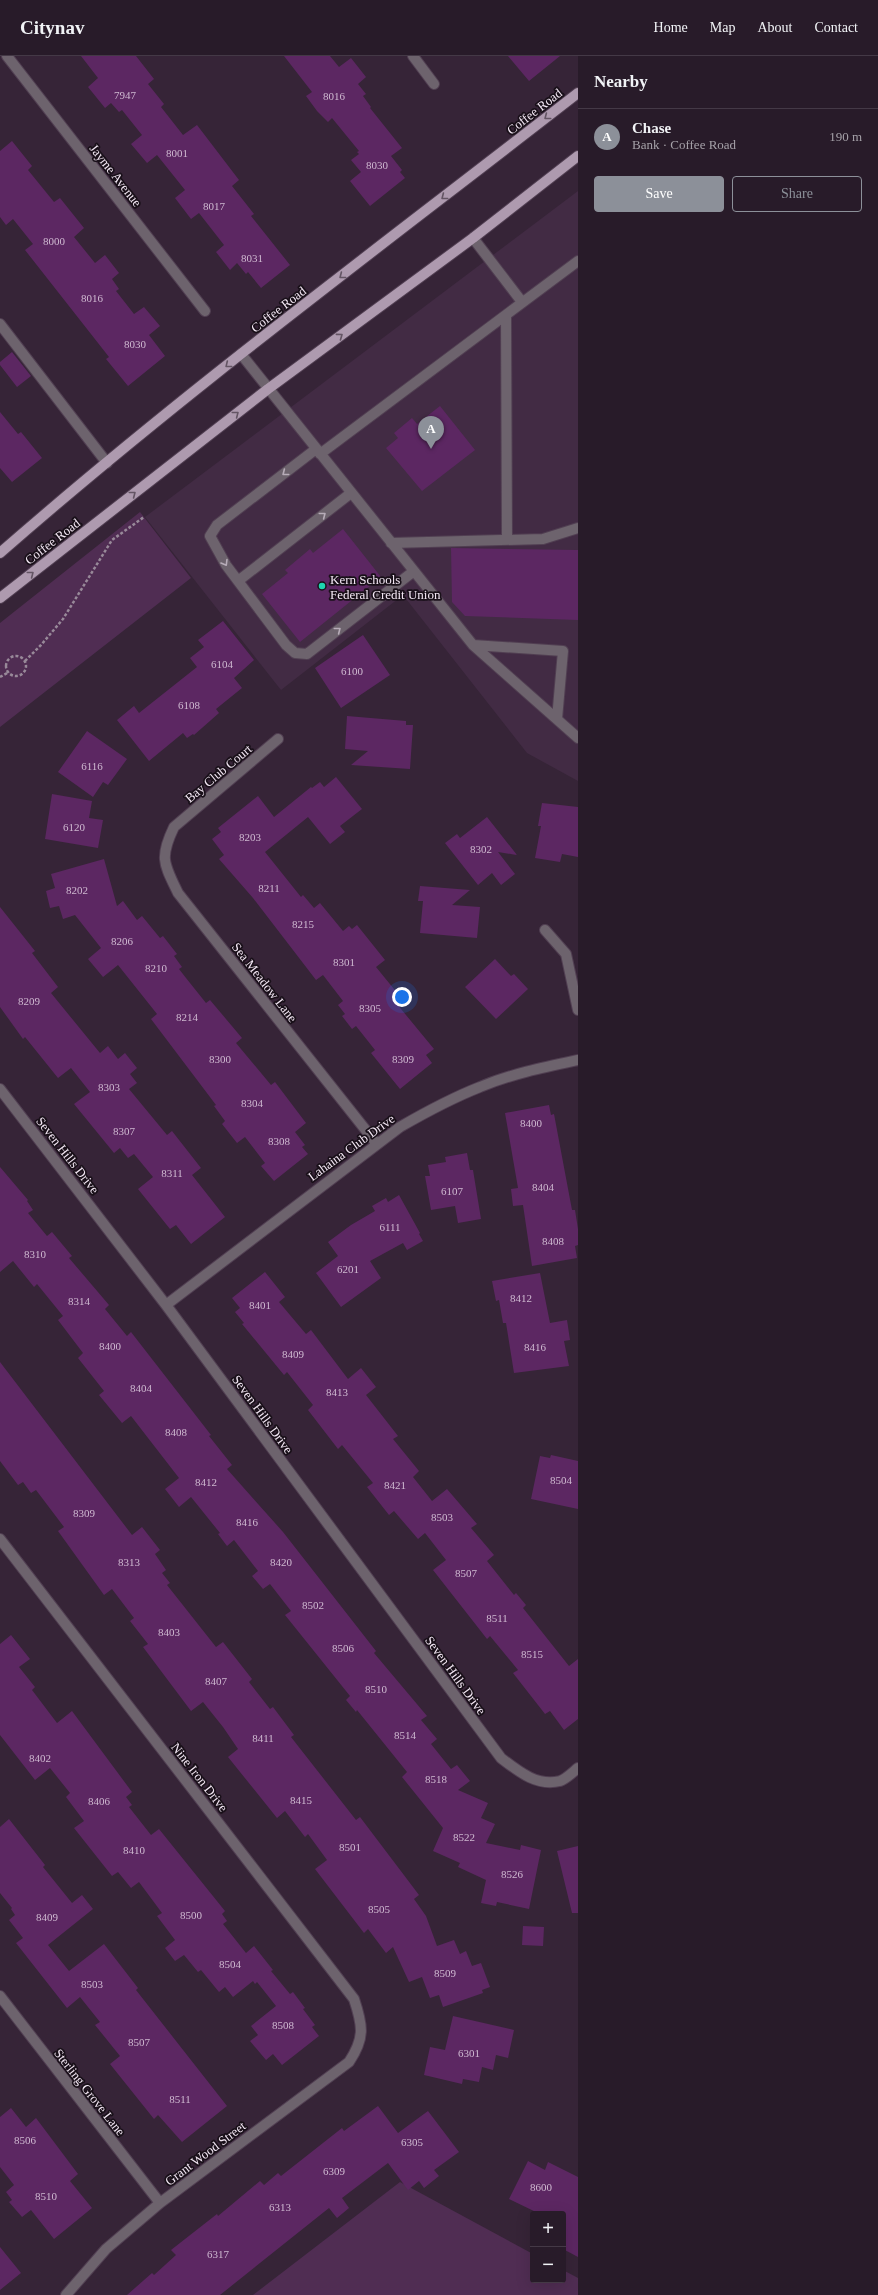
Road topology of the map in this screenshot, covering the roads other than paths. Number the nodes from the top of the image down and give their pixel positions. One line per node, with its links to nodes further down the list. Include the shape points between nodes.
1 (7, 56): 9 (street, Jayme Avenue)
2 (413, 56): 3 (street)
3 (434, 84)
4 (578, 93): 12 (main road, Coffee Road, one-way to 12)
5 (578, 156): 6 (main road, Coffee Road)
6 (473, 238): 8 (street); 13 (main road, Coffee Road, one-way to 6)
7 (578, 261): 8 (street)
8 (522, 302): 10 (street)
9 (205, 310)
10 (506, 315): 14 (street); 18 (street)
11 (0, 324): 15 (street)
12 (241, 354): 13 (street); 15 (main road, Coffee Road, one-way to 15)
13 (268, 389): 14 (street); 23 (main road, Coffee Road, one-way to 13)
14 (318, 452): 16 (street); 22 (street, one-way to 22, via 216,525 210,536)
15 (107, 463): 20 (main road, Coffee Road)
16 (351, 493): 19 (street); 22 (street, one-way to 16)
17 (578, 528): 18 (street, via 543,539)
18 (507, 540): 19 (street)
19 (391, 543): 21 (street)
20 (0, 553)
21 (414, 571): 22 (street, one-way to 21, via 286,645 295,653 307,654); 24 (street)
22 (238, 581)
23 (0, 598)
24 (473, 645): 25 (street); 25 (street, via 563,651)
25 (557, 719): 27 (street)
26 (278, 738): 28 (street, Bay Club Court)
27 (578, 738)
28 (174, 827): 33 (street, Sea Meadow Lane, via 165,845 164,864 178,893)
29 (545, 930): 30 (street, via 566,954)
30 (578, 1010)
31 (578, 1060): 33 (street, Lahaina Club Drive, via 524,1072 480,1086 438,1105)
32 (0, 1089): 34 (street, Seven Hills Drive)
33 (376, 1143): 34 (street, Lahaina Club Drive)
34 (166, 1305): 36 (street, Seven Hills Drive, via 501,1758 527,1777 545,1782 561,1781)
35 (0, 1539): 38 (street, Nine Iron Drive, via 354,1999 362,2025)
36 (578, 1768)
37 (0, 1996): 39 (street, Sterling Grove Lane)
38 (360, 2038): 39 (street, Grant Wood Street, via 358,2048 349,2062)
39 (160, 2203): 40 (street, Grant Wood Street, via 106,2249)
40 (66, 2295)

